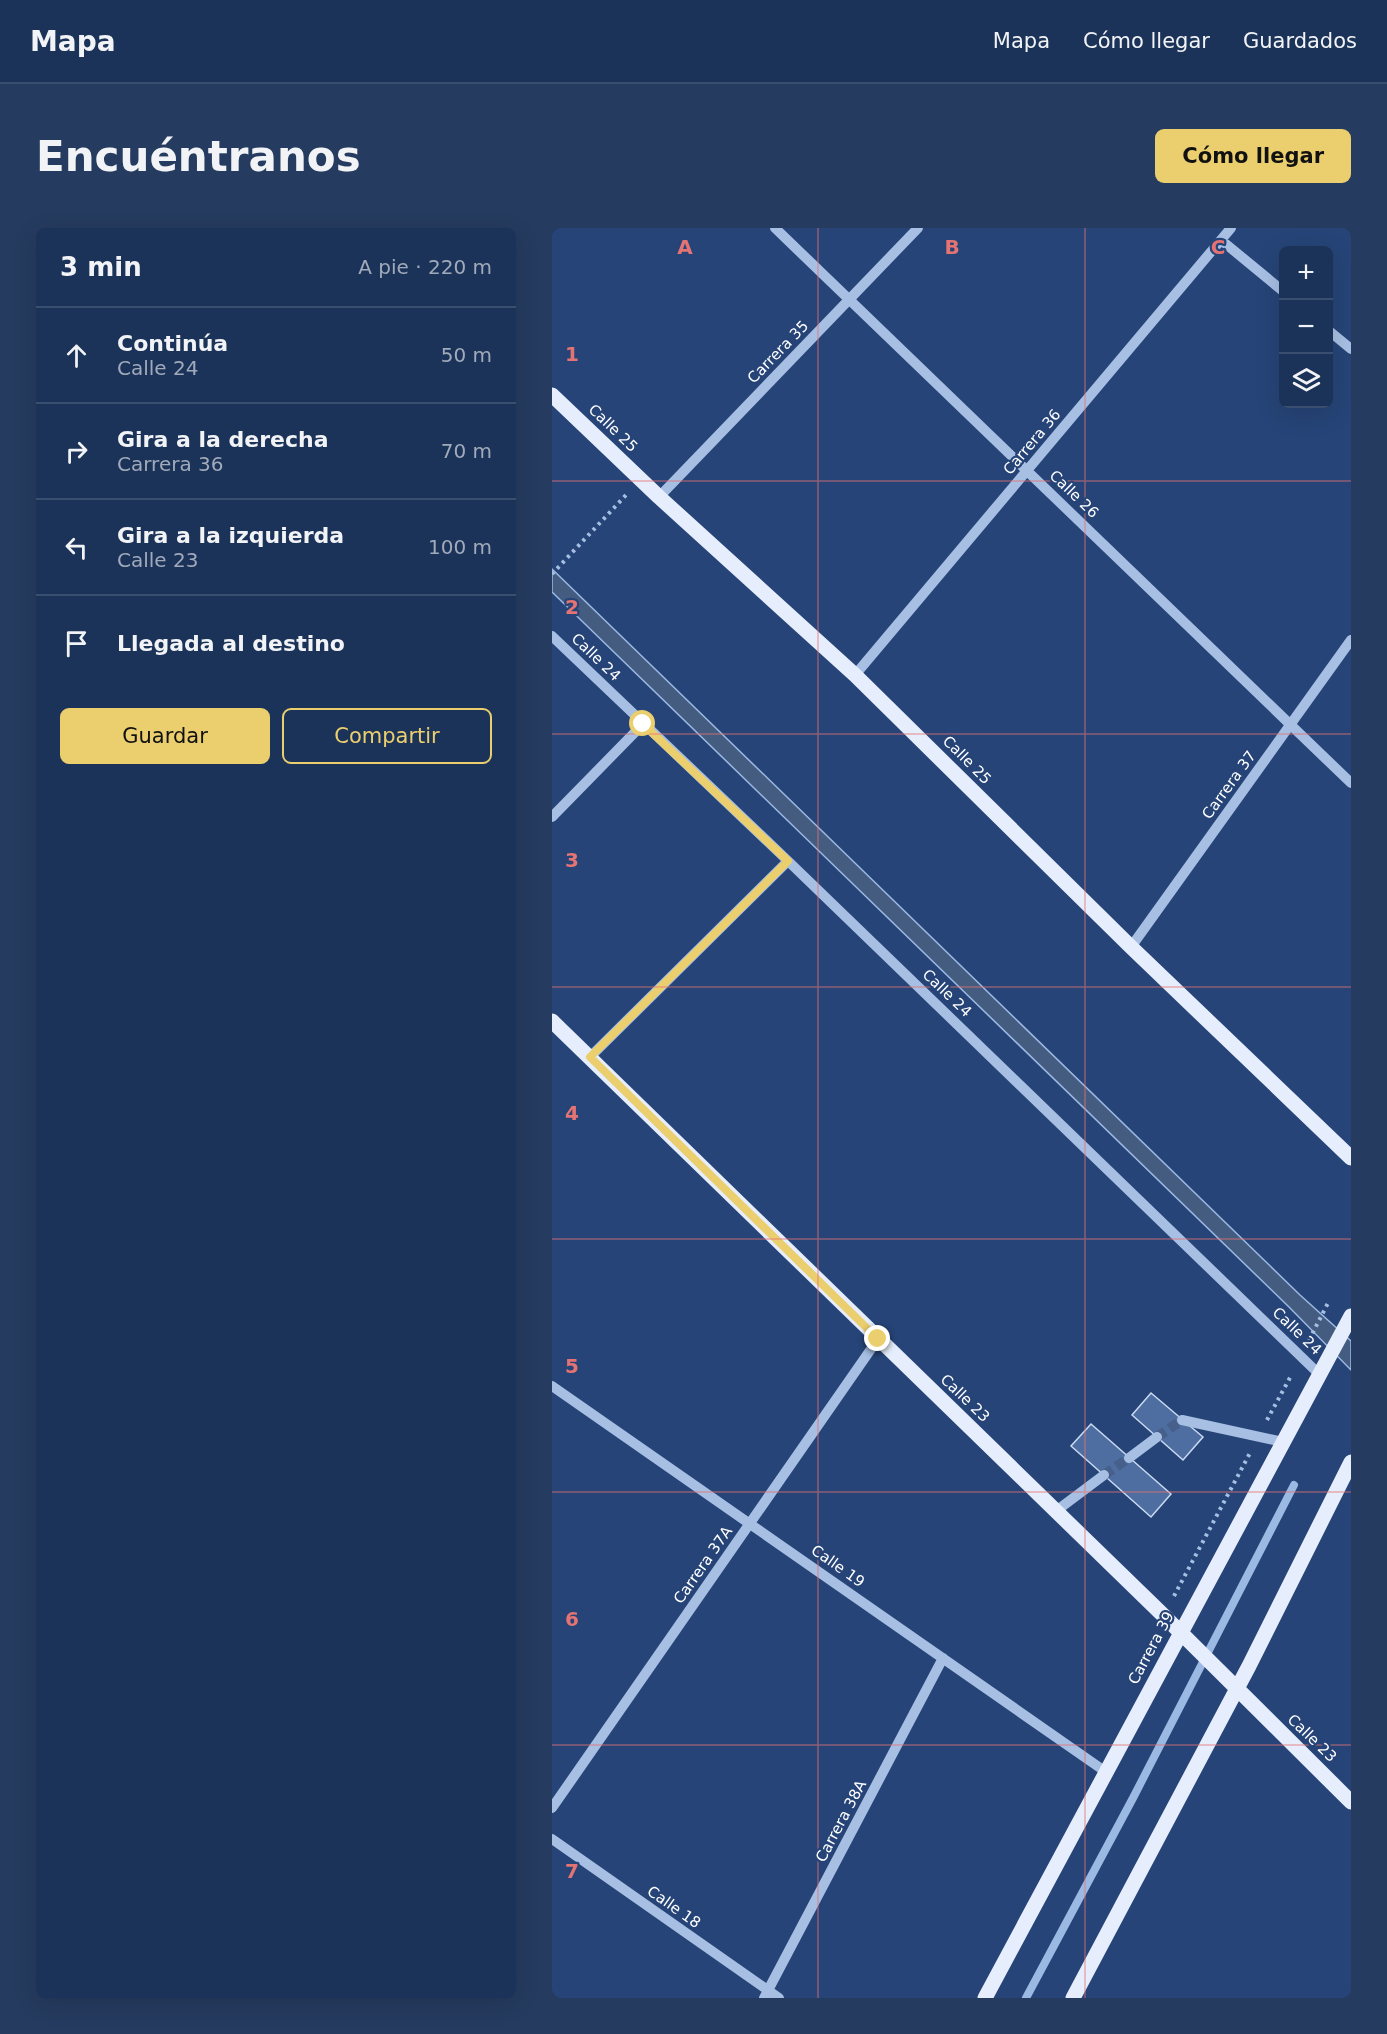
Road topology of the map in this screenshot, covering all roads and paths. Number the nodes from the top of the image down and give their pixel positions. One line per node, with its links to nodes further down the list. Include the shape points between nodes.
1 (775, 228): 6 (street, Calle 26)
2 (918, 228): 6 (street, Carrera 35)
3 (1231, 228): 4 (street, Carrera 36)
4 (1221, 240): 5 (street); 10 (street, Carrera 36)
5 (1279, 288)
6 (849, 300): 10 (street, Calle 26); 12 (street, Carrera 35)
7 (1333, 333): 8 (street)
8 (1351, 349)
9 (552, 395): 11 (main road, Calle 25)
10 (1027, 470): 16 (street, Carrera 36); 18 (street, Calle 26)
11 (640, 479): 12 (main road, Calle 25); 13 (path)
12 (659, 497): 16 (main road, Calle 25)
13 (552, 574)
14 (552, 636): 17 (street, Calle 24)
15 (1351, 640): 18 (street, Carrera 37)
16 (855, 675): 22 (main road, Calle 25)
17 (643, 724): 20 (street); 21 (street, Calle 24)
18 (1290, 725): 19 (street, Calle 26); 22 (street, Carrera 37)
19 (1351, 783)
20 (552, 817)
21 (788, 861): 24 (street); 29 (street, Calle 24)
22 (1131, 947): 25 (main road, Calle 25)
23 (552, 1020): 24 (main road, Calle 23)
24 (590, 1057): 28 (main road, Calle 23)
25 (1351, 1158)
26 (1328, 1304): 29 (path)
27 (1348, 1321): 30 (main road, Carrera 39)
28 (878, 1339): 39 (main road, Calle 23); 40 (street, Carrera 37A)
29 (1302, 1356): 30 (street, Calle 24); 34 (path)
30 (1323, 1367): 35 (main road, Carrera 39)
31 (552, 1386): 40 (street, Calle 19)
32 (1182, 1420): 34 (street)
33 (1157, 1437): 36 (street)
34 (1258, 1437): 35 (street); 41 (path)
35 (1283, 1442): 42 (main road, Carrera 39)
36 (1129, 1458)
37 (1351, 1462): 44 (main road)
38 (1104, 1475): 39 (street)
39 (1056, 1511): 42 (main road, Calle 23)
40 (750, 1523): 43 (street, Calle 19); 47 (street, Carrera 37A)
41 (1174, 1596)
42 (1180, 1632): 44 (main road, Calle 23); 45 (main road, Carrera 39)
43 (942, 1658): 45 (street, Calle 19); 49 (street, Carrera 38A)
44 (1232, 1685): 46 (main road, Calle 23); 52 (main road)
45 (1106, 1772): 51 (main road, Carrera 39)
46 (1351, 1802)
47 (552, 1808)
48 (552, 1839): 49 (street, Calle 18)
49 (766, 1995): 50 (street, Calle 18)
50 (779, 1998)
51 (985, 1998)
52 (1073, 1998)

